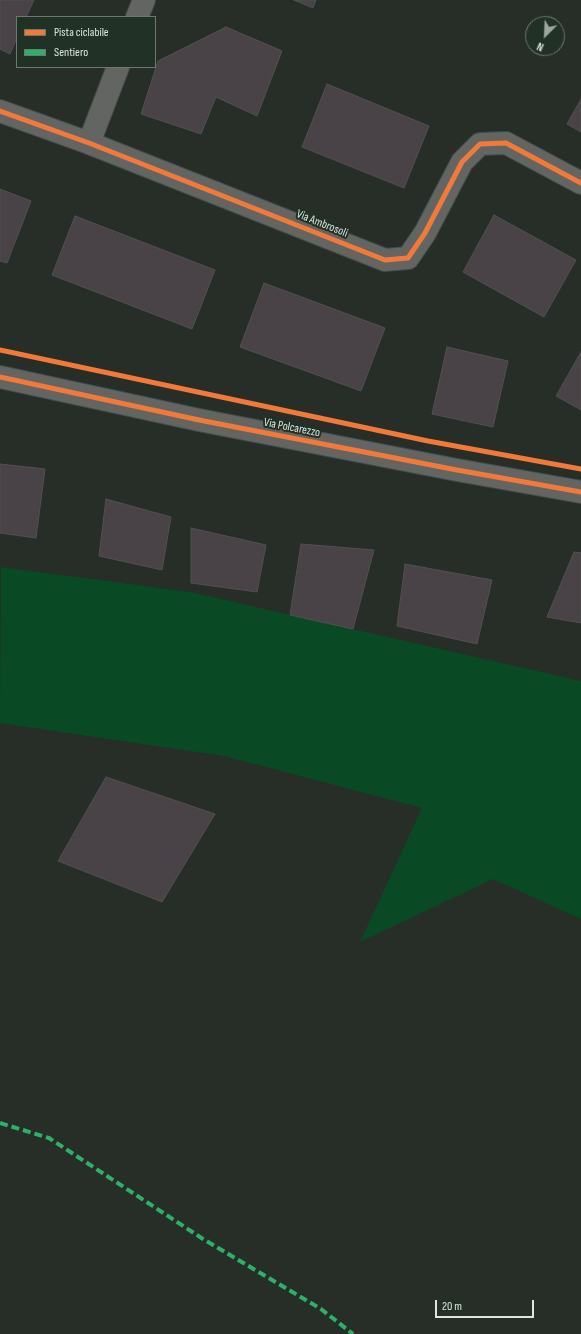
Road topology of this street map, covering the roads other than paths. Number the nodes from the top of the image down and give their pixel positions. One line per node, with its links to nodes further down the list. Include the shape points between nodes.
1 (144, 0): 2 (street)
2 (137, 16)
3 (118, 68): 5 (street)
4 (0, 110): 5 (street, Via Ambrosoli)
5 (89, 143): 6 (street, Via Ambrosoli, via 385,260 408,258 425,232 462,162 480,144 506,143)
6 (581, 183)
7 (0, 377): 8 (street, Via Polcarezzo, via 199,420)
8 (581, 492)

